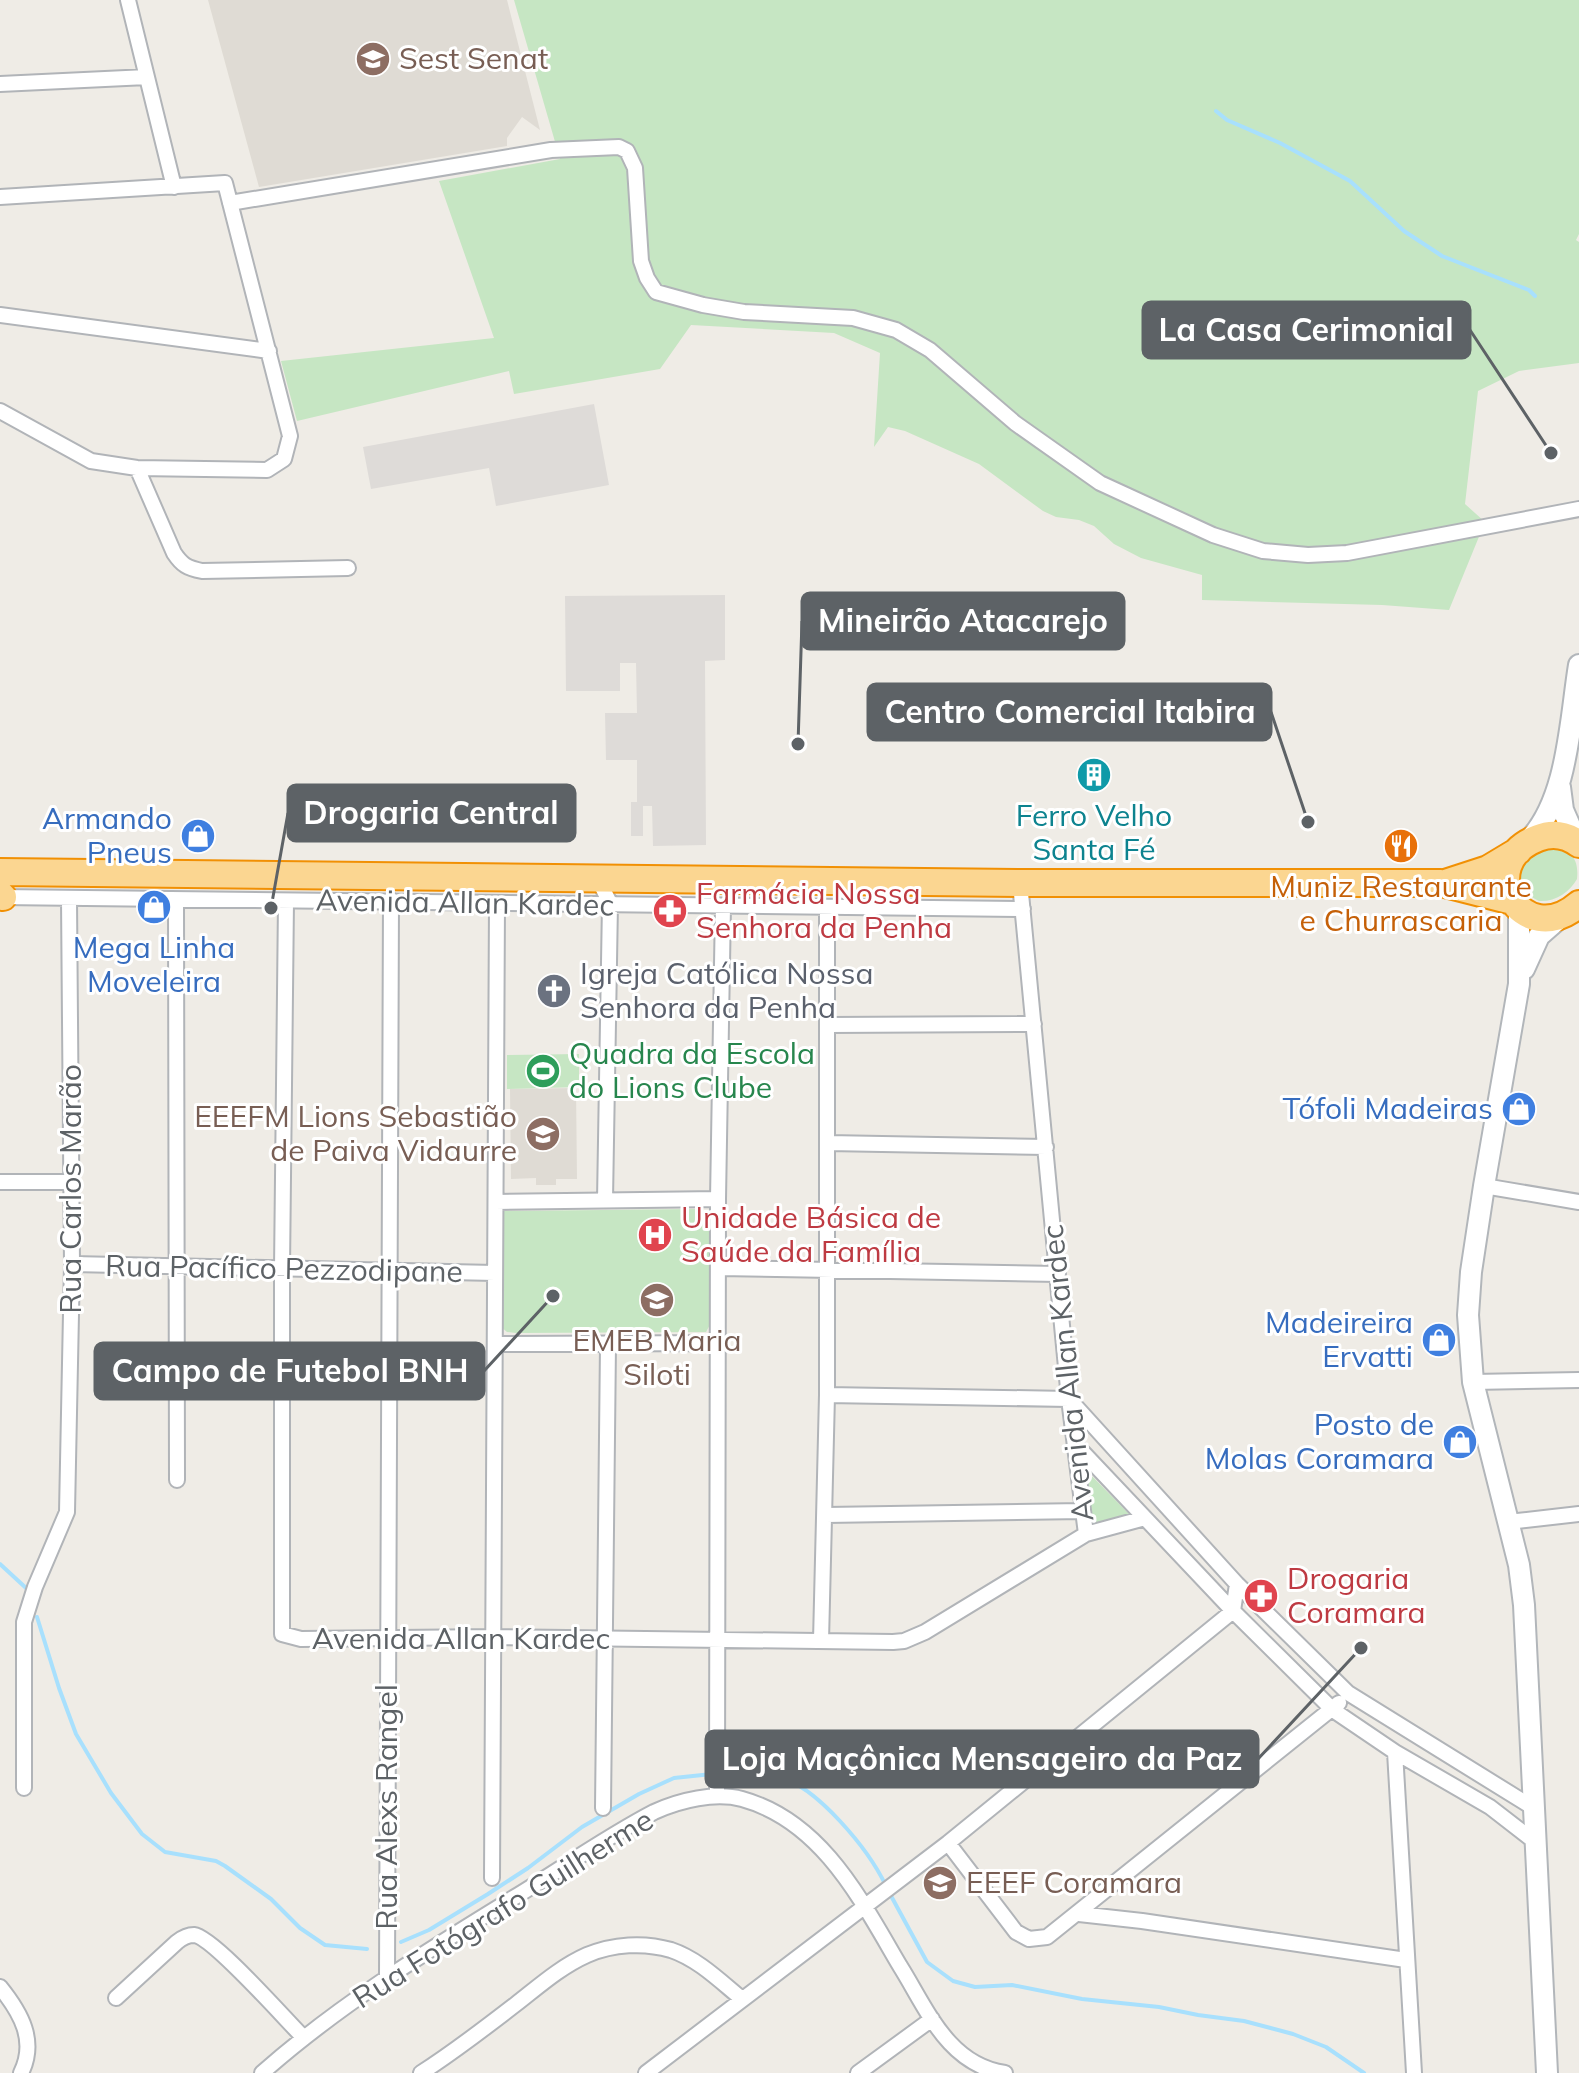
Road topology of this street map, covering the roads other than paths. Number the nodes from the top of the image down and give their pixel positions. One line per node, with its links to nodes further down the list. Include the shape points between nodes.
1 (128, 0): 2 (street)
2 (147, 77): 3 (street); 4 (street)
3 (0, 84)
4 (174, 187): 5 (street); 6 (street, via 225,183)
5 (0, 197)
6 (230, 203): 8 (street); 11 (street, via 551,150 619,147 635,168 641,261 656,292 744,312 853,318 896,330 930,350 1015,423 1100,483 1213,535 1263,551 1347,553)
7 (0, 315): 8 (street)
8 (269, 351): 10 (street, via 290,436 277,466 257,471)
9 (0, 411): 10 (street, via 91,461)
10 (137, 468): 12 (street, via 174,553 190,569)
11 (1579, 509)
12 (348, 568)
13 (1579, 665): 14 (main road)
14 (1559, 783): 15 (main road, via 1563,810); 16 (main road, via 1550,811)
15 (1578, 843): 16 (highway, via 1548,835)
16 (1521, 848): 18 (highway, via 1473,875); 27 (highway, via 1507,869 1507,891)
17 (597, 877): 19 (highway); 20 (highway); 26 (street)
18 (1441, 883): 20 (highway); 27 (highway)
19 (1, 890): 21 (street, Avenida Allan Kardec)
20 (1022, 896): 29 (street, Avenida Allan Kardec); 32 (street, Avenida Allan Kardec)
21 (69, 899): 22 (street, Avenida Allan Kardec); 37 (street, Rua Carlos Marão)
22 (176, 900): 24 (street, Avenida Allan Kardec); 44 (street)
23 (391, 900): 24 (street, Avenida Allan Kardec); 25 (street, Avenida Allan Kardec); 48 (street, Rua Alexs Rangel)
24 (286, 901): 46 (street)
25 (497, 903): 26 (street, Avenida Allan Kardec); 41 (street)
26 (610, 903): 28 (street, Avenida Allan Kardec); 40 (street)
27 (1515, 905): 30 (highway, via 1545,919); 31 (main road)
28 (723, 906): 29 (street, Avenida Allan Kardec); 39 (street)
29 (827, 907): 33 (street)
30 (1571, 909): 31 (main road, via 1539,936)
31 (1519, 984): 38 (main road)
32 (1034, 1024): 33 (street); 35 (street, Avenida Allan Kardec)
33 (828, 1025): 34 (street)
34 (828, 1143): 35 (street); 47 (street)
35 (1046, 1147): 50 (street, Avenida Allan Kardec)
36 (0, 1182): 37 (street)
37 (72, 1182): 43 (street, Rua Carlos Marão)
38 (1484, 1186): 42 (street); 55 (main road, via 1468,1315)
39 (718, 1199): 40 (street); 45 (street)
40 (605, 1200): 41 (street)
41 (496, 1202): 49 (street)
42 (1579, 1202)
43 (72, 1264): 44 (street, Rua Pacífico Pezzodipane); 78 (street, Rua Carlos Marão, via 67,1512 24,1622)
44 (179, 1267): 46 (street, Rua Pacífico Pezzodipane); 59 (street)
45 (719, 1268): 47 (street); 51 (street)
46 (282, 1269): 48 (street, Rua Pacífico Pezzodipane); 70 (street, Avenida Allan Kardec, via 282,1634 301,1639)
47 (828, 1270): 50 (street); 56 (street)
48 (391, 1271): 49 (street, Rua Pacífico Pezzodipane); 70 (street, Rua Alexs Rangel)
49 (495, 1273): 52 (street)
50 (1058, 1274): 57 (street, Avenida Allan Kardec)
51 (719, 1343): 53 (street); 73 (street)
52 (496, 1344): 53 (street); 71 (street)
53 (608, 1344): 72 (street)
54 (1579, 1380): 55 (street)
55 (1473, 1382): 64 (main road)
56 (827, 1395): 57 (street); 62 (street)
57 (1069, 1399): 58 (street, Avenida Allan Kardec); 66 (street)
58 (1076, 1444): 60 (street, Avenida Allan Kardec); 63 (street)
59 (177, 1480)
60 (1083, 1511): 62 (street); 65 (street, Avenida Allan Kardec)
61 (1579, 1514): 64 (street)
62 (826, 1515): 74 (street)
63 (1145, 1518): 65 (street); 67 (street)
64 (1508, 1522): 80 (main road, via 1524,1605)
65 (1086, 1534): 74 (street, Avenida Allan Kardec, via 914,1638)
66 (1197, 1540): 67 (street); 68 (street)
67 (1181, 1555): 69 (street)
68 (1237, 1584): 69 (street); 75 (street)
69 (1233, 1611): 76 (street); 83 (street)
70 (387, 1637): 71 (street, Avenida Allan Kardec); 88 (street, Rua Alexs Rangel)
71 (494, 1637): 72 (street, Avenida Allan Kardec); 84 (street)
72 (605, 1640): 73 (street, Avenida Allan Kardec); 81 (street)
73 (718, 1640): 74 (street, Avenida Allan Kardec); 79 (street)
74 (821, 1641)
75 (1348, 1693): 76 (street); 80 (street)
76 (1333, 1710): 77 (street); 86 (street)
77 (1395, 1752): 82 (street, via 1490,1807); 87 (street)
78 (24, 1788)
79 (717, 1790): 85 (street, Rua Fotógrafo Guilherme, via 765,1808 804,1832 832,1858); 88 (street, Rua Fotógrafo Guilherme, via 655,1812)
80 (1532, 1807): 82 (main road)
81 (603, 1808)
82 (1534, 1841): 101 (main road)
83 (948, 1843): 85 (street); 86 (street, via 1016,1932 1029,1939 1047,1937)
84 (492, 1878)
85 (864, 1905): 91 (street); 92 (street, Rua Fotógrafo Guilherme)
86 (1079, 1914): 87 (street)
87 (1406, 1960): 100 (street)
88 (387, 1976): 93 (street, Rua Fotógrafo Guilherme)
89 (0, 1987): 94 (street, via 28,2034)
90 (116, 1998): 93 (street, via 177,1942 195,1935 214,1946)
91 (742, 1999): 96 (street, via 672,1951 614,1947 586,1955 550,1977); 97 (street)
92 (932, 2019): 98 (street); 99 (street, Rua Fotógrafo Guilherme, via 947,2043 971,2062)
93 (303, 2037): 95 (street, Rua Fotógrafo Guilherme)
94 (21, 2073)
95 (262, 2073)
96 (421, 2073)
97 (646, 2073)
98 (858, 2073)
99 (1005, 2073)
100 (1414, 2073)
101 (1547, 2073)

